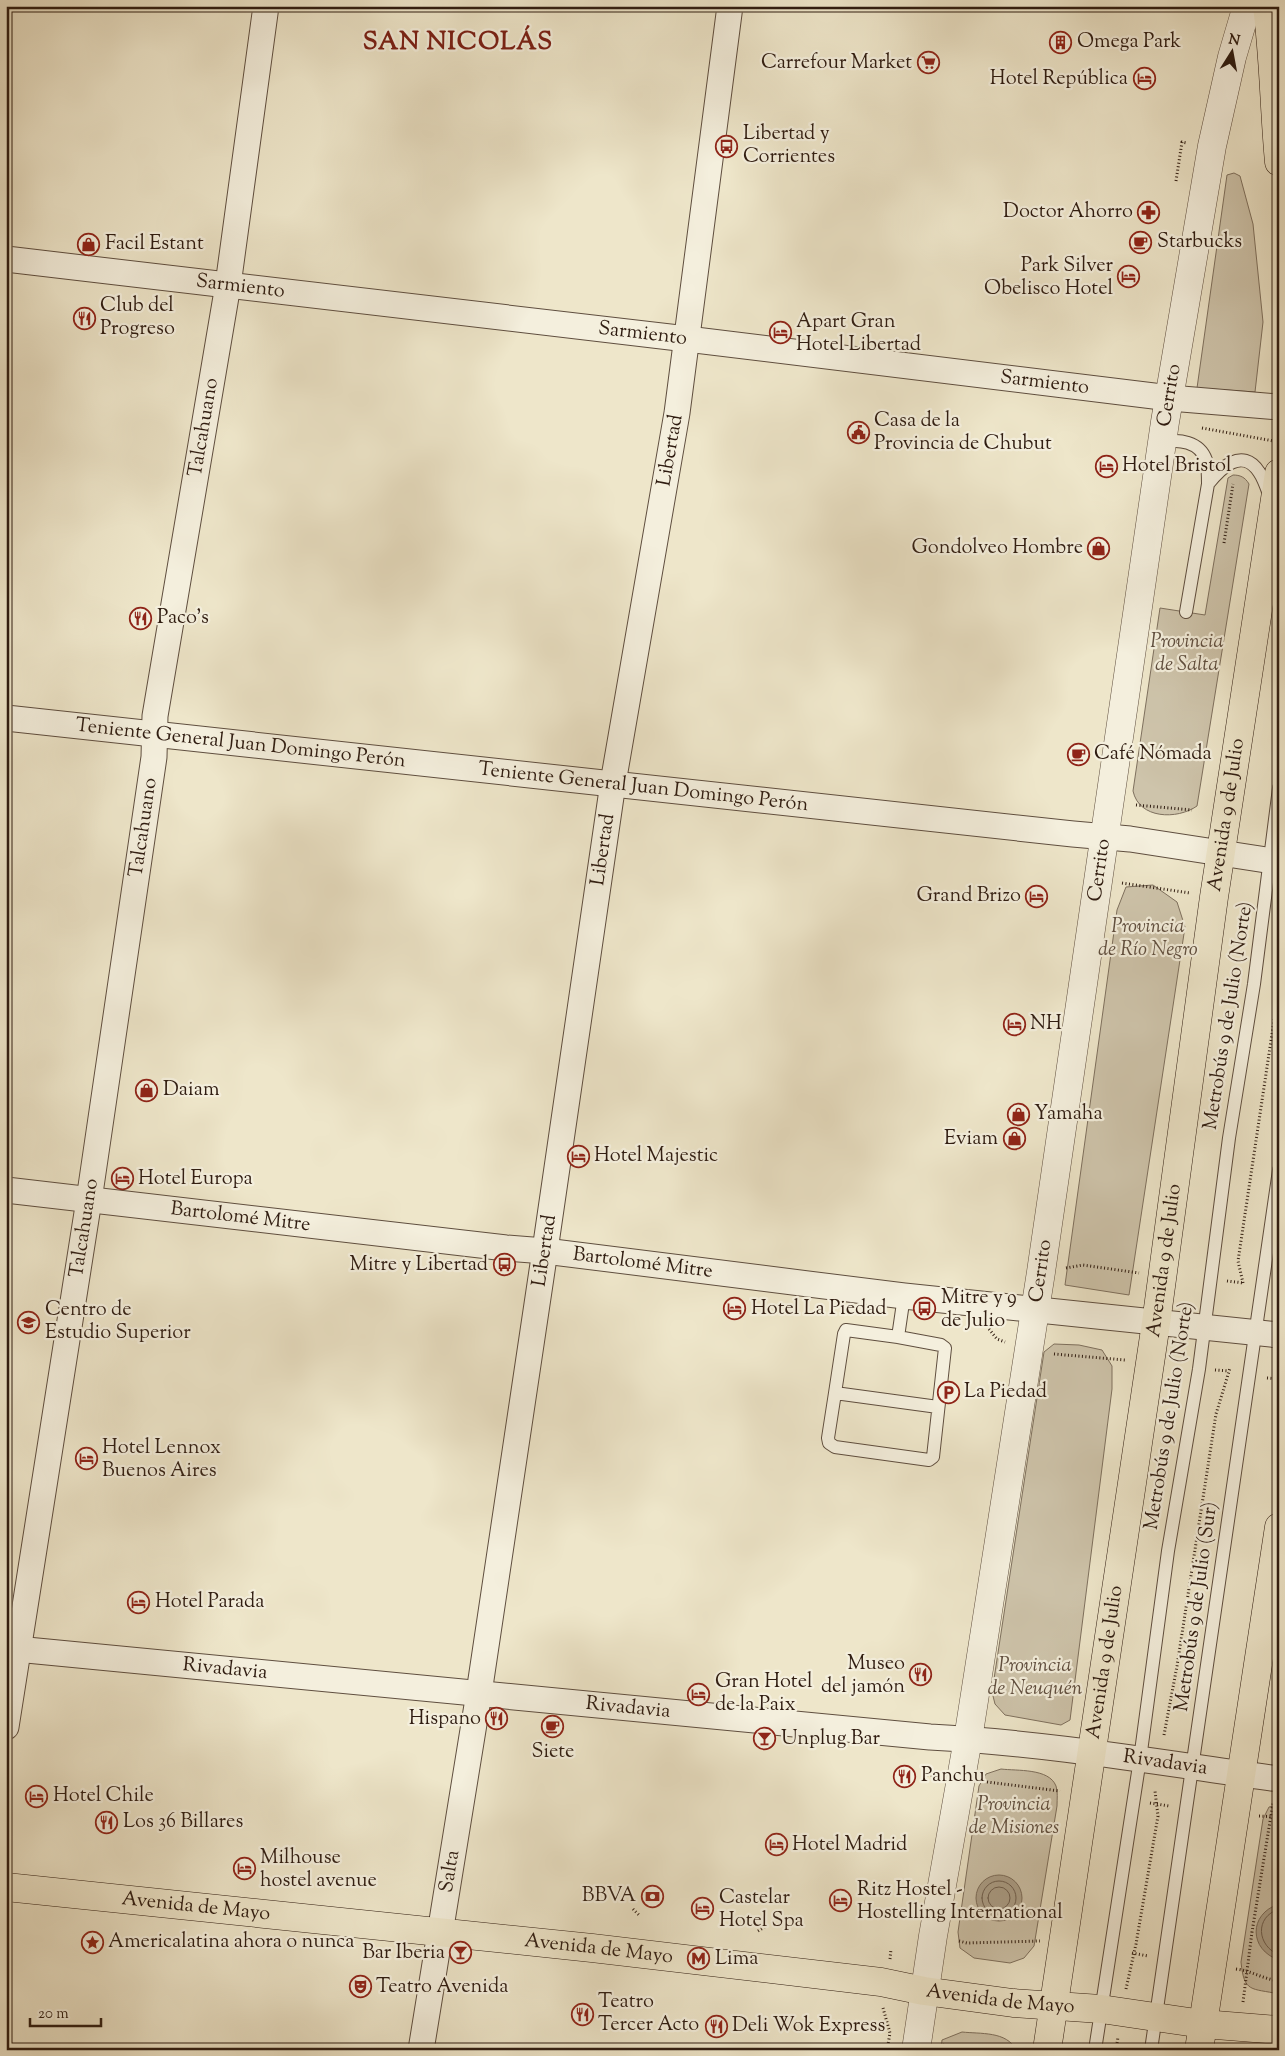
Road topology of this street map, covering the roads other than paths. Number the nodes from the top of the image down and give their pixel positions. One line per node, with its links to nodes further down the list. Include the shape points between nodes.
1 (266, 6): 7 (street, Talcahuano)
2 (730, 6): 8 (street, Libertad)
3 (1247, 6): 9 (street, Cerrito, via 1212,146)
4 (1267, 6): 5 (main road)
5 (1279, 162)
6 (6, 259): 7 (street, Sarmiento)
7 (228, 285): 8 (street, Sarmiento); 17 (street, Talcahuano)
8 (687, 339): 9 (street, Sarmiento, via 968,365); 18 (street, Libertad)
9 (1170, 398): 10 (street, Sarmiento); 11 (street, Cerrito)
10 (1279, 407)
11 (1162, 443): 13 (lane, via 1186,442 1200,451 1205,458); 20 (street, Cerrito)
12 (1279, 473): 14 (main road, Avenida 9 de Julio)
13 (1208, 484): 14 (lane, via 1228,463 1246,462 1259,472); 15 (lane)
14 (1274, 506): 21 (main road, Avenida 9 de Julio)
15 (1186, 612)
16 (6, 718): 17 (street, Teniente General Juan Domingo Perón)
17 (154, 735): 18 (street, Teniente General Juan Domingo Perón); 25 (street, Talcahuano, via 154,757)
18 (613, 783): 20 (street, Teniente General Juan Domingo Perón); 26 (street, Libertad)
19 (1279, 788): 22 (lane, Metrobús 9 de Julio (Norte))
20 (1104, 837): 21 (street, Teniente General Juan Domingo Perón); 28 (street, Cerrito)
21 (1221, 853): 22 (street, Teniente General Juan Domingo Perón); 29 (main road, Avenida 9 de Julio)
22 (1275, 862): 30 (lane, Metrobús 9 de Julio (Norte), via 1229,1138)
23 (1279, 1170): 31 (lane, Metrobús 9 de Julio (Sur))
24 (6, 1190): 25 (street, Bartolomé Mitre)
25 (89, 1200): 26 (street, Bartolomé Mitre); 37 (street, Talcahuano)
26 (545, 1251): 27 (street, Bartolomé Mitre); 38 (street, Libertad)
27 (904, 1296): 28 (street, Bartolomé Mitre); 33 (lane)
28 (1034, 1310): 29 (street, Bartolomé Mitre); 40 (street, Cerrito)
29 (1156, 1323): 30 (street, Bartolomé Mitre); 41 (main road, Avenida 9 de Julio)
30 (1203, 1327): 31 (street, Bartolomé Mitre); 42 (lane, Metrobús 9 de Julio (Norte), via 1168,1551)
31 (1245, 1332): 32 (street, Bartolomé Mitre); 43 (lane, Metrobús 9 de Julio (Sur))
32 (1279, 1335)
33 (898, 1337): 34 (lane, via 846,1330); 35 (lane, via 946,1348)
34 (835, 1393): 35 (lane); 35 (lane, via 828,1438 834,1447 920,1459 933,1457)
35 (938, 1407)
36 (1279, 1527): 44 (main road)
37 (12, 1649): 38 (street, Rivadavia); 39 (street, Talcahuano)
38 (478, 1693): 40 (street, Rivadavia); 47 (street, Salta)
39 (6, 1727)
40 (968, 1739): 41 (street, Rivadavia); 48 (street)
41 (1092, 1753): 42 (street, Rivadavia); 49 (main road, Avenida 9 de Julio)
42 (1149, 1760): 43 (street, Rivadavia); 50 (lane, Metrobús 9 de Julio (Norte))
43 (1193, 1766): 44 (street, Rivadavia); 51 (lane, Metrobús 9 de Julio (Sur))
44 (1241, 1774): 45 (street, Rivadavia); 53 (main road)
45 (1278, 1779)
46 (6, 1887): 47 (main road, Avenida de Mayo)
47 (440, 1932): 48 (main road, Avenida de Mayo, via 881,1982); 55 (street, Salta)
48 (924, 1991): 49 (main road, Avenida de Mayo, via 1013,2004); 54 (street)
49 (1053, 2006): 50 (main road, Avenida de Mayo); 56 (main road, Avenida 9 de Julio)
50 (1112, 2010): 51 (main road, Avenida de Mayo); 57 (lane, Metrobús 9 de Julio (Norte))
51 (1156, 2017): 53 (main road, Avenida de Mayo); 58 (lane, Metrobús 9 de Julio (Sur))
52 (1279, 2030): 53 (main road, Avenida de Mayo, via 1240,2027)
53 (1201, 2037)
54 (917, 2045)
55 (421, 2050)
56 (1047, 2050)
57 (1095, 2050)
58 (1151, 2050)

